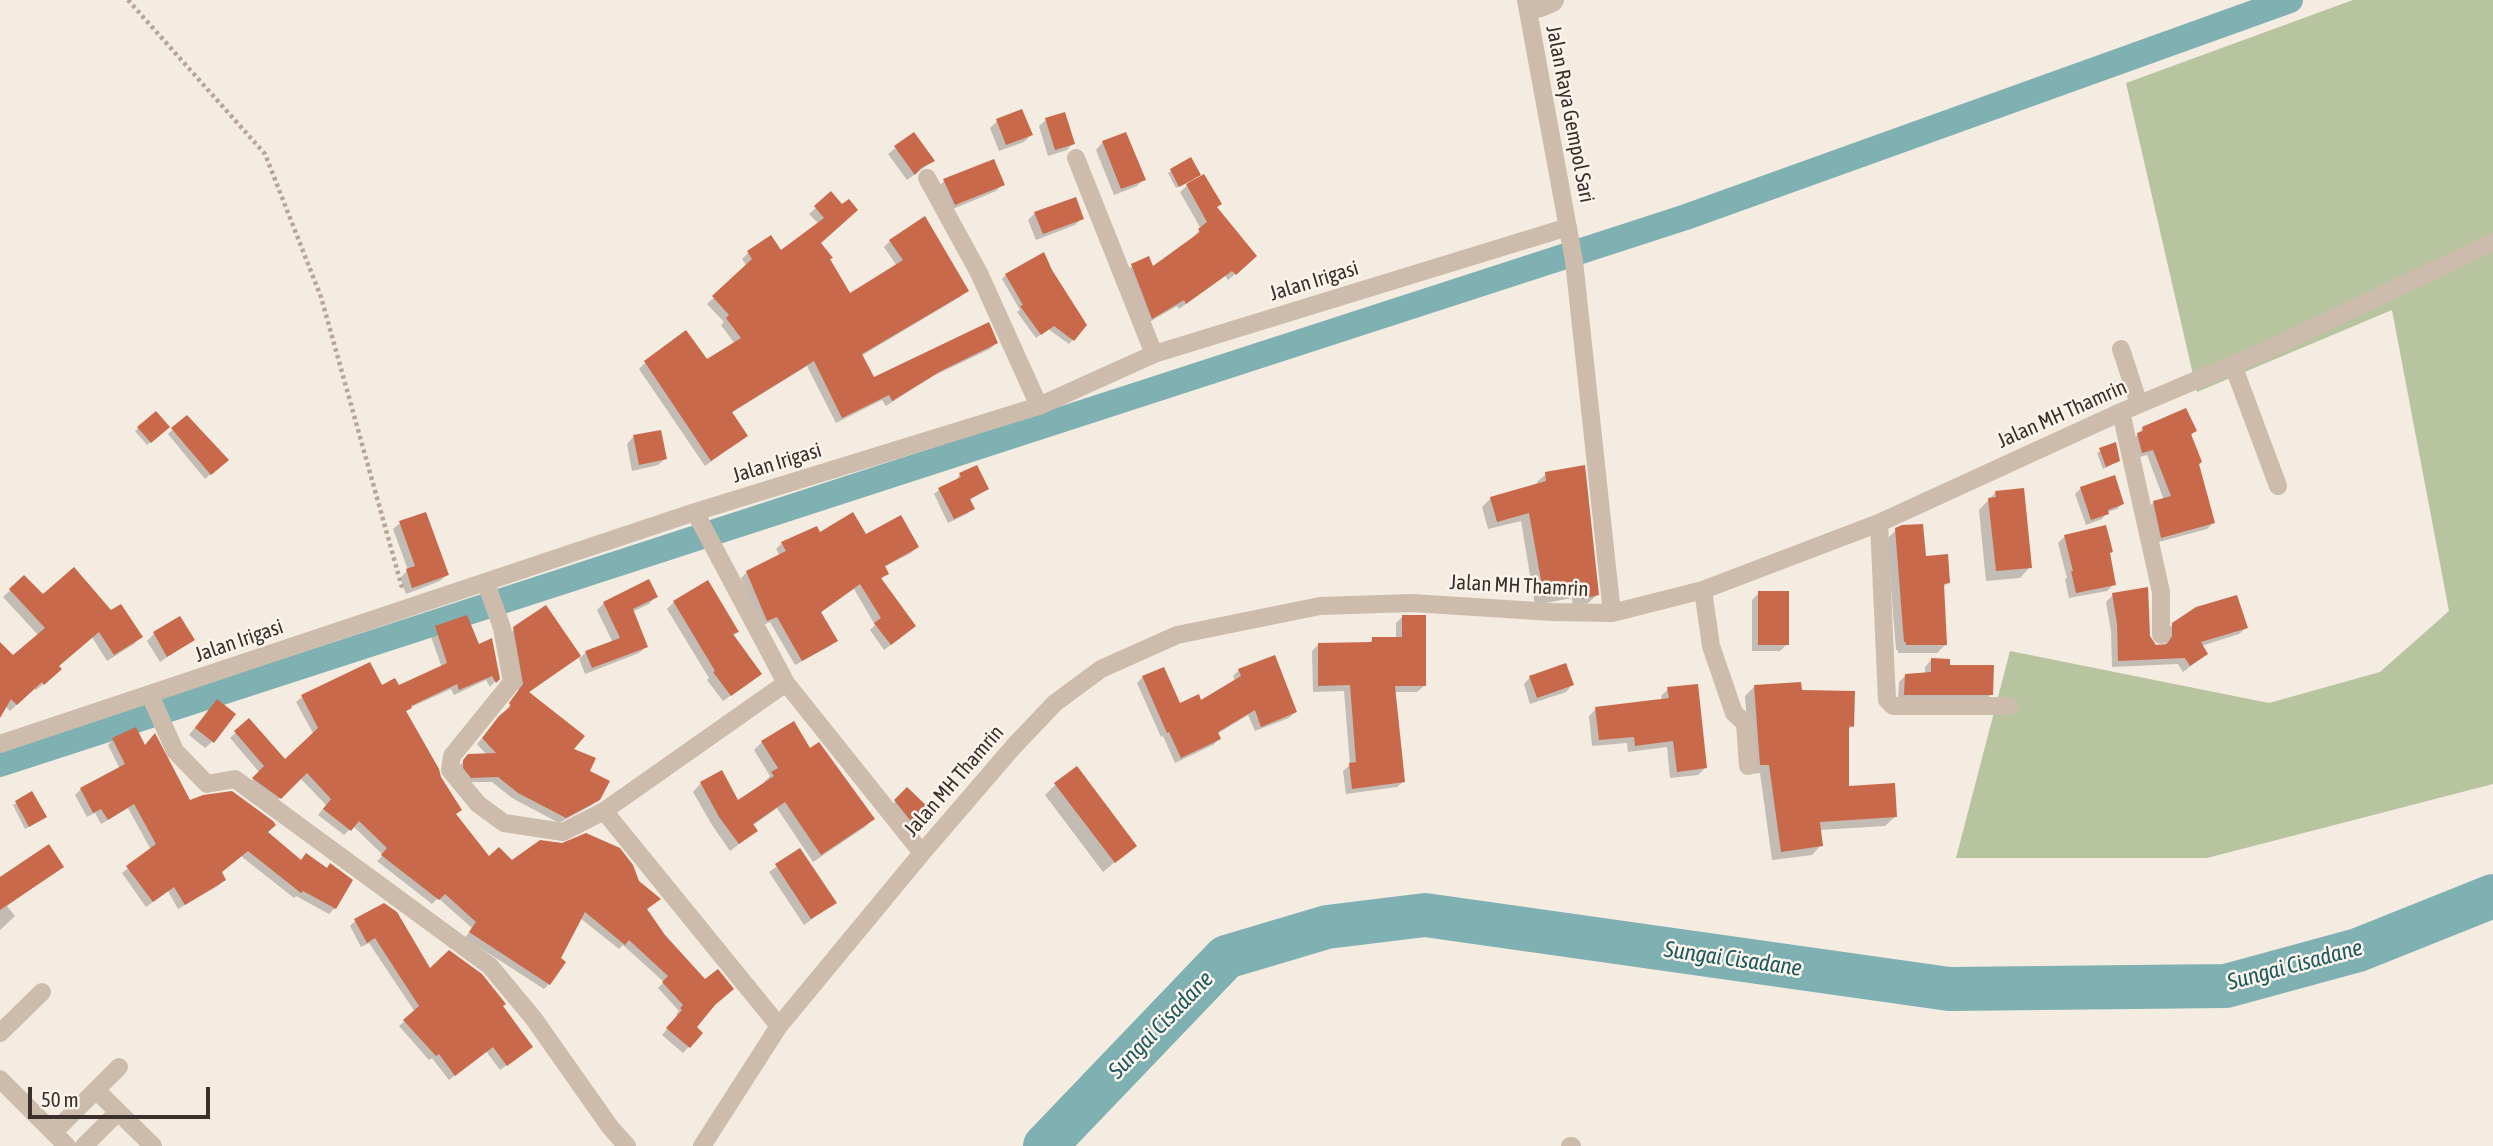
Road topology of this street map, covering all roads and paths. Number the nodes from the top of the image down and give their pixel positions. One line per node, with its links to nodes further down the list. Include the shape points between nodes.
1 (128, 0): 19 (path, via 265,154 321,297)
2 (1555, 0): 3 (street, via 1541,8)
3 (1527, 5): 6 (street, Jalan Raya Gempol Sari)
4 (1076, 158): 9 (street)
5 (927, 178): 12 (street, via 979,273)
6 (1569, 232): 9 (street, Jalan Irigasi); 20 (street, Jalan Raya Gempol Sari)
7 (2493, 242): 10 (street, Jalan MH Thamrin)
8 (2121, 349): 11 (street)
9 (1154, 354): 12 (street, Jalan Irigasi)
10 (2233, 365): 11 (street, Jalan MH Thamrin); 14 (street)
11 (2139, 404): 13 (street, Jalan MH Thamrin)
12 (1039, 406): 15 (street, Jalan Irigasi)
13 (2121, 412): 16 (street, Jalan MH Thamrin); 21 (street, via 2161,592)
14 (2278, 486)
15 (696, 515): 17 (street, Jalan Irigasi); 22 (street)
16 (1879, 523): 18 (street, Jalan MH Thamrin); 24 (street, via 1887,700 1893,706)
17 (487, 588): 19 (street, Jalan Irigasi); 27 (street, via 502,628 512,682 452,755 450,770 478,804 504,823 562,832)
18 (1703, 590): 20 (street, Jalan MH Thamrin); 26 (street, via 1711,646 1734,712 1745,723)
19 (408, 607): 23 (street, Jalan Irigasi)
20 (1612, 613): 28 (street, Jalan MH Thamrin, via 1412,603 1321,606 1177,635 1101,669 1055,703)
21 (2161, 635)
22 (786, 683): 27 (street); 28 (street)
23 (152, 700): 25 (street, Jalan Irigasi); 40 (street, via 175,751 207,785 235,779 491,966)
24 (2009, 706)
25 (0, 744)
26 (1748, 766)
27 (604, 811): 30 (street)
28 (922, 853): 30 (street, Jalan MH Thamrin)
29 (42, 992): 31 (street)
30 (779, 1026): 41 (street, Jalan MH Thamrin)
31 (0, 1033)
32 (119, 1067): 34 (street)
33 (0, 1079): 36 (street)
34 (96, 1090): 35 (street); 36 (street)
35 (118, 1112): 38 (street); 39 (street)
36 (54, 1132): 37 (street)
37 (67, 1146)
38 (84, 1146)
39 (153, 1146)
40 (627, 1146)
41 (702, 1146)

